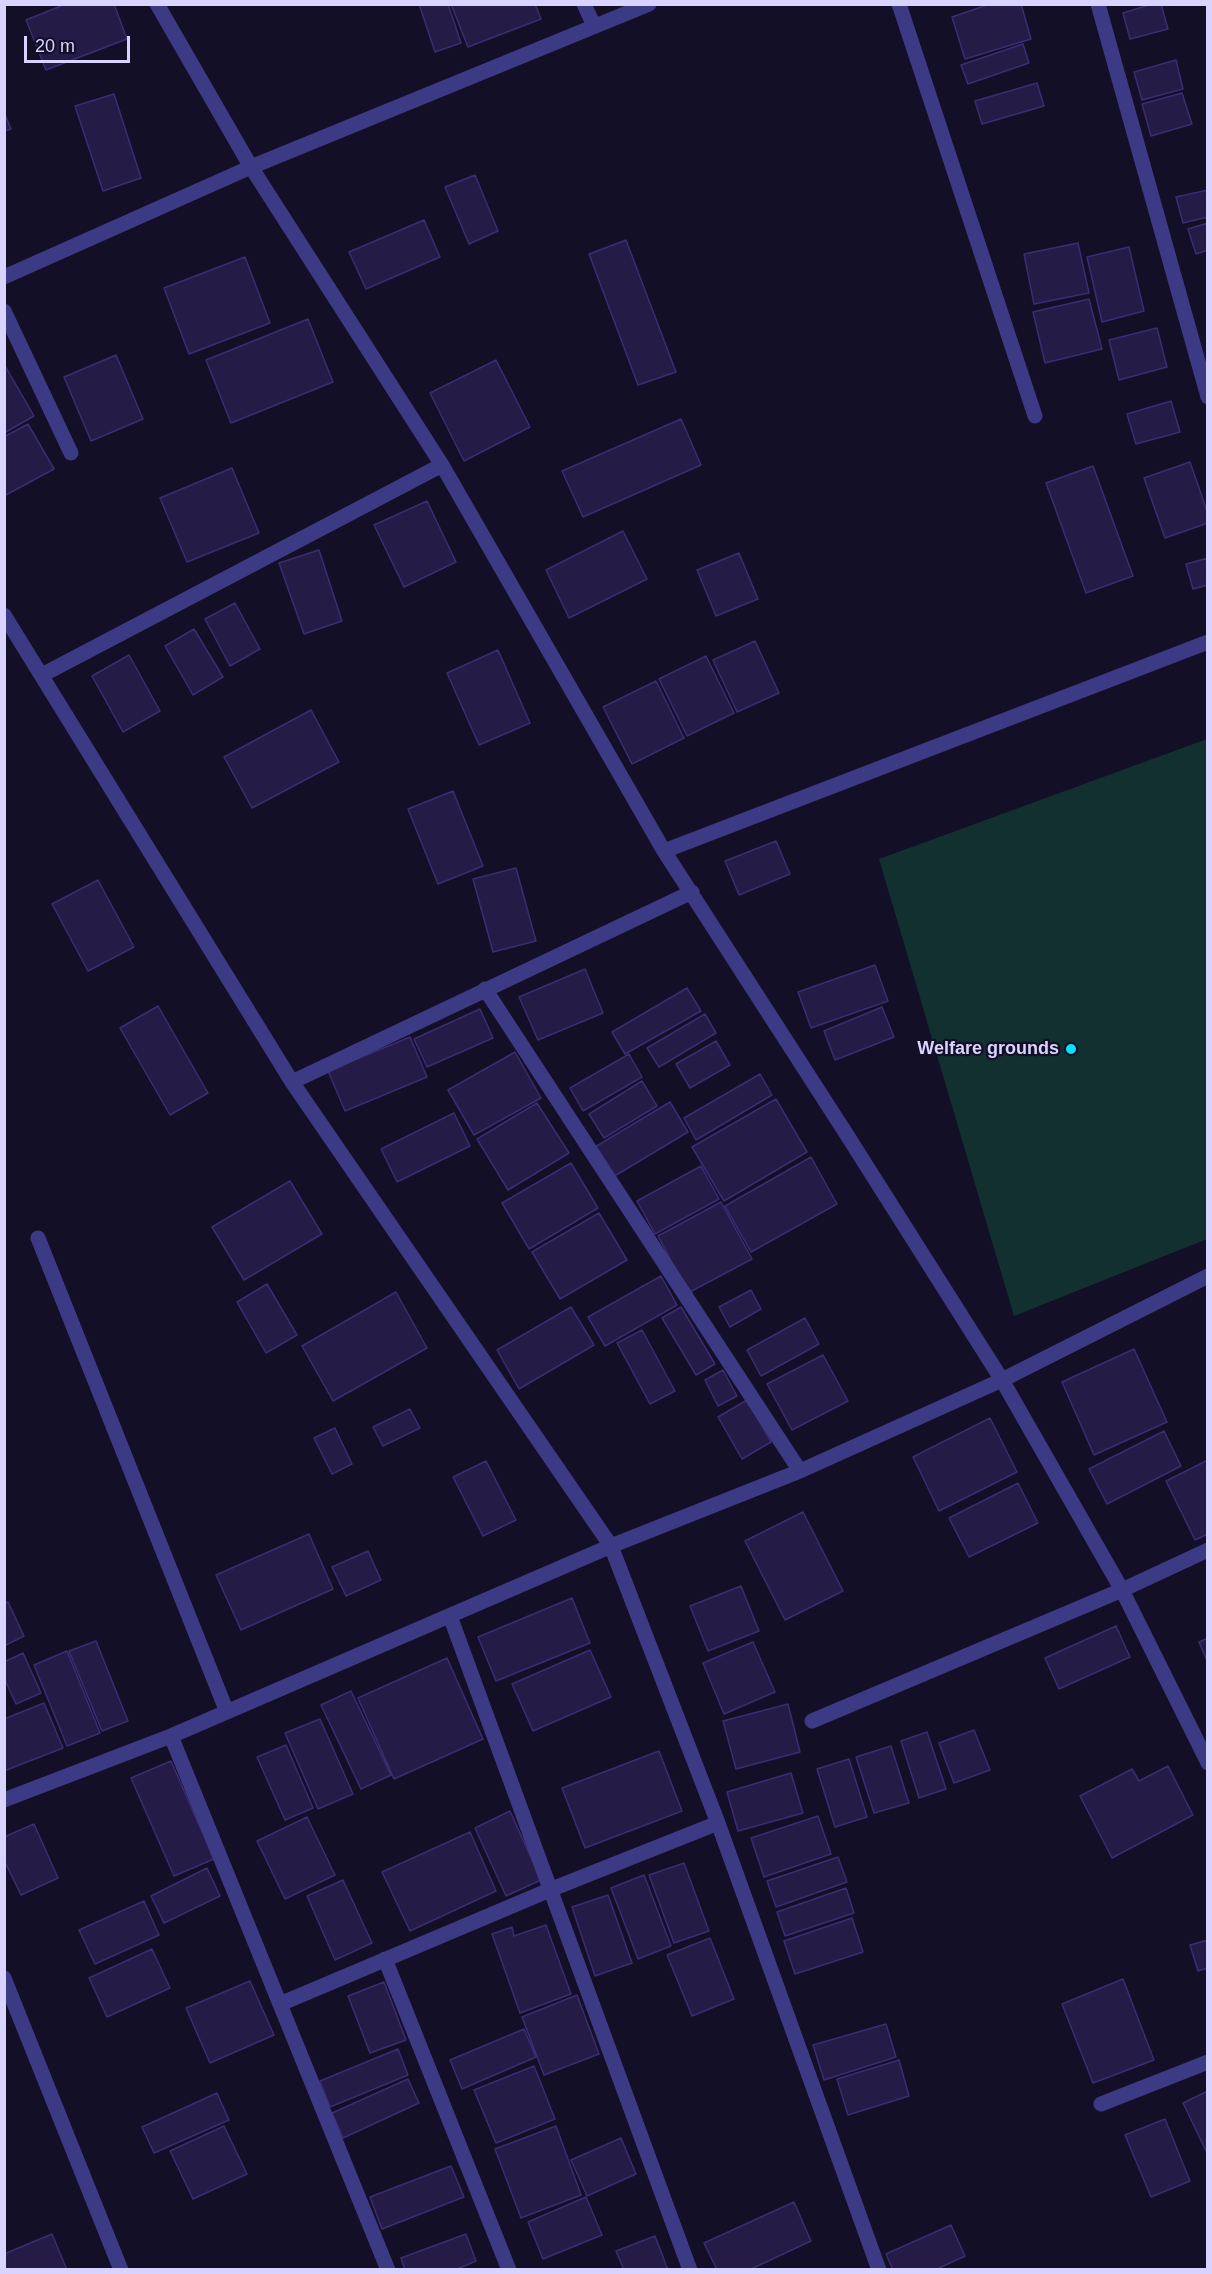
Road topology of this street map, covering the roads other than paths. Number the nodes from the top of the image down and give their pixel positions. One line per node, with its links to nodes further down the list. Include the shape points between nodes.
1 (158, 4): 7 (street)
2 (585, 4): 6 (street)
3 (649, 4): 6 (street)
4 (899, 4): 11 (street)
5 (1098, 4): 10 (street)
6 (594, 26): 7 (street)
7 (251, 167): 8 (street); 13 (street)
8 (4, 277)
9 (4, 311): 12 (street)
10 (1208, 397)
11 (1035, 416)
12 (71, 453)
13 (442, 465): 16 (street); 17 (street)
14 (4, 615): 16 (street)
15 (1208, 642): 17 (street)
16 (42, 675): 20 (street)
17 (664, 851): 18 (street)
18 (692, 892): 19 (street); 23 (street)
19 (485, 988): 20 (street); 24 (street)
20 (292, 1082): 25 (street)
21 (38, 1238): 29 (street)
22 (1208, 1276): 23 (street)
23 (1002, 1380): 24 (street); 27 (street)
24 (800, 1472): 25 (street)
25 (611, 1546): 28 (street); 34 (street)
26 (1208, 1550): 27 (street)
27 (1122, 1590): 30 (street); 32 (street)
28 (450, 1616): 29 (street); 35 (street)
29 (227, 1712): 31 (street)
30 (812, 1721)
31 (171, 1736): 33 (street); 38 (street)
32 (1208, 1763)
33 (4, 1800)
34 (718, 1823): 35 (street); 45 (street)
35 (552, 1889): 36 (street); 44 (street)
36 (385, 1959): 38 (street); 43 (street)
37 (4, 1978): 41 (street)
38 (280, 2004): 42 (street)
39 (1208, 2062): 40 (street)
40 (1101, 2104)
41 (121, 2270)
42 (388, 2270)
43 (509, 2270)
44 (690, 2270)
45 (879, 2270)

